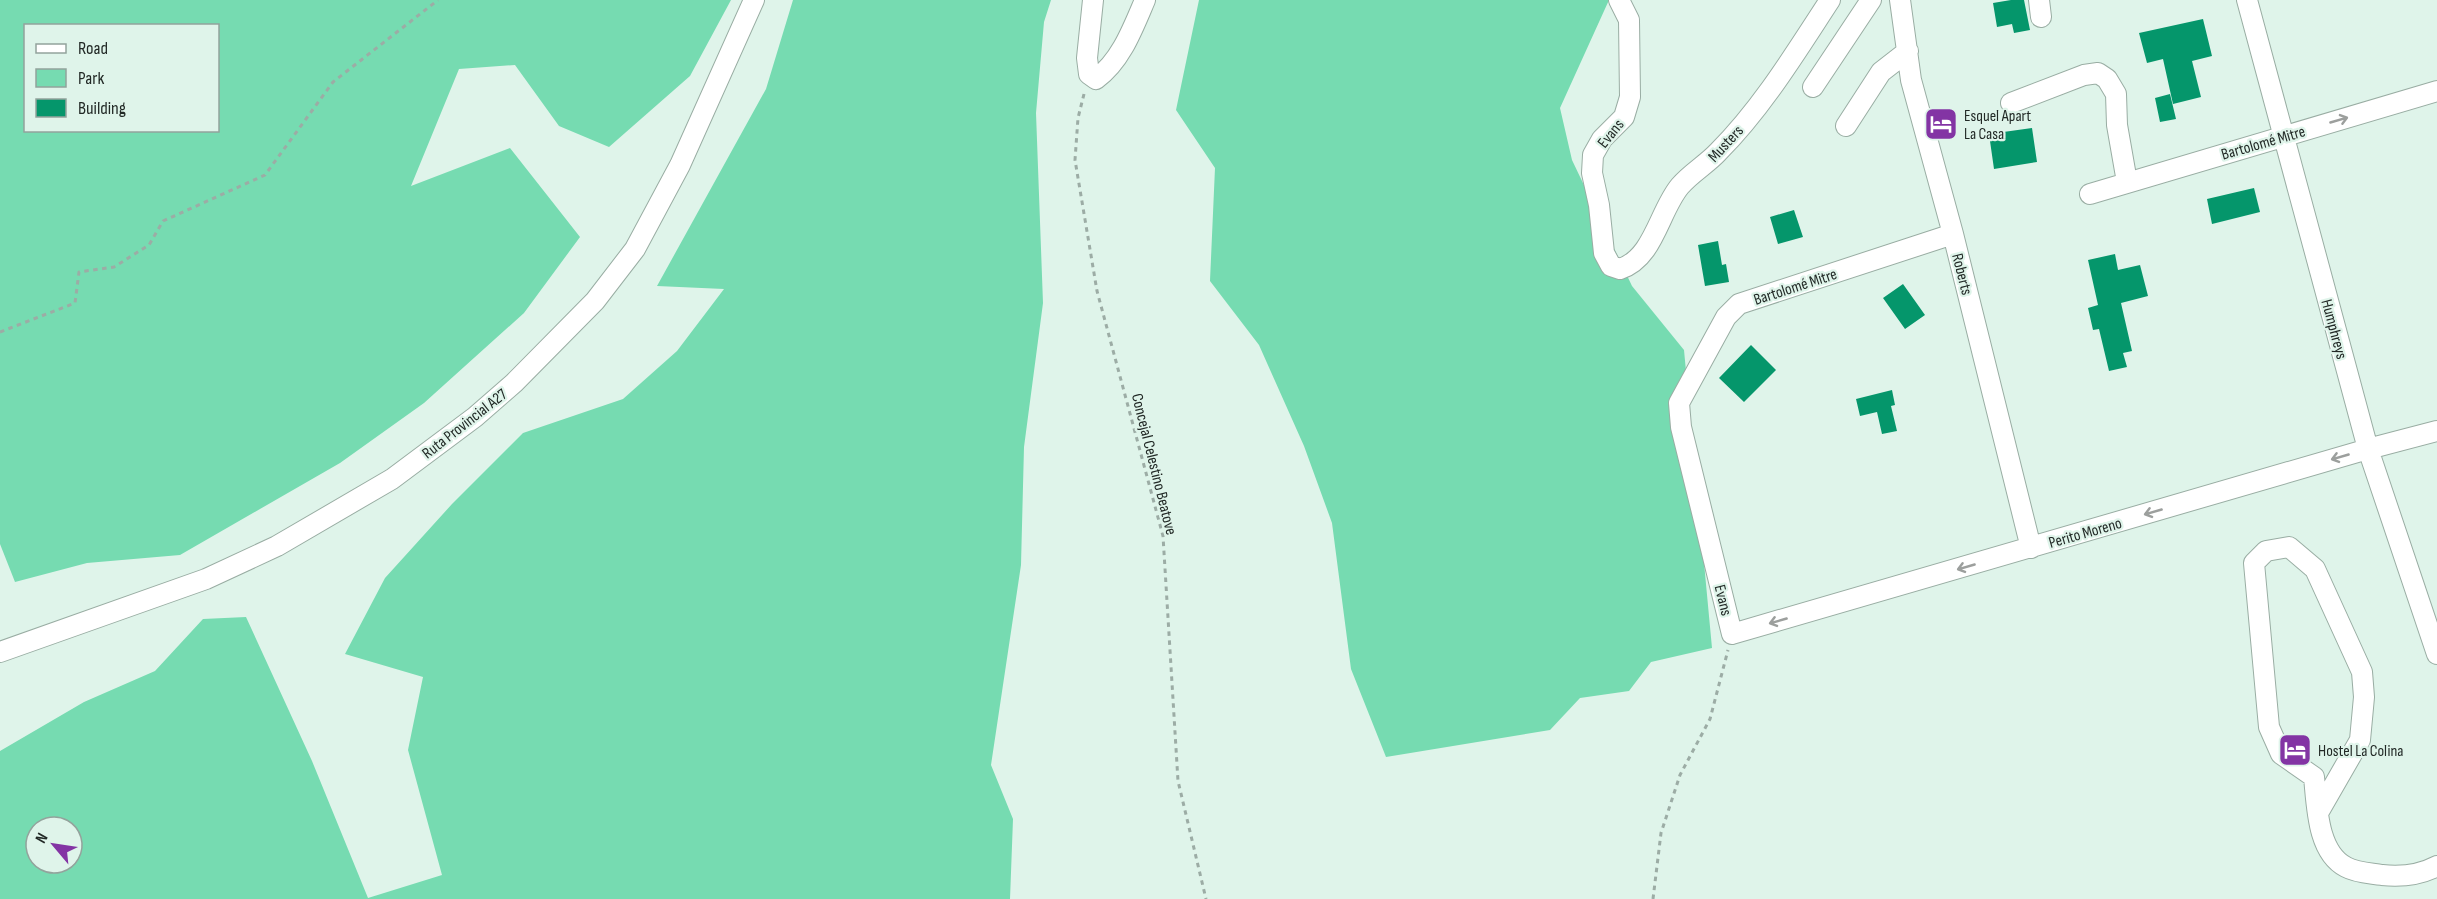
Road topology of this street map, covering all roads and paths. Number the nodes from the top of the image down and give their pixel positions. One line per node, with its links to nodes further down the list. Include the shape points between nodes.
1 (438, 0): 22 (path, via 333,82 265,175 163,221 149,245 114,267 79,272 75,303)
2 (754, 0): 27 (street, Ruta Provincial A27, via 680,165 635,249 595,301 475,417 392,479 277,546 206,579)
3 (1093, 0): 11 (street)
4 (1146, 0): 11 (street, via 1110,69 1096,79)
5 (1618, 0): 20 (street, Evans, via 1629,20 1630,97 1624,117 1602,139 1593,155 1592,173 1605,254)
6 (1830, 0): 20 (street, Musters, via 1743,124 1680,186 1643,252 1631,266 1620,270)
7 (1871, 0): 12 (street)
8 (1900, 0): 10 (street, Roberts)
9 (2247, 0): 16 (street, Humphreys)
10 (1908, 51): 15 (street, via 1881,72); 19 (street, Roberts, via 1911,80)
11 (1089, 74): 31 (path, Concejal Celestino Beatove, via 1078,118 1075,160 1097,291 1163,536 1178,781)
12 (1813, 87)
13 (2437, 91): 16 (street, Bartolomé Mitre, one-way to 13)
14 (2011, 103): 17 (street, via 2084,75 2098,73 2107,79 2116,94)
15 (1846, 126)
16 (2282, 136): 17 (street, Bartolomé Mitre); 24 (street, Humphreys)
17 (2127, 182): 18 (street, Bartolomé Mitre)
18 (2090, 194)
19 (1953, 234): 21 (street, Bartolomé Mitre); 25 (street, Roberts)
20 (1611, 266)
21 (1738, 304): 26 (street, Evans, via 1726,318 1679,403 1681,427)
22 (0, 332)
23 (2437, 431): 24 (street, Perito Moreno)
24 (2368, 449): 25 (street, Perito Moreno, one-way to 25); 28 (street, Humphreys)
25 (2031, 548): 26 (street, Perito Moreno, one-way to 26)
26 (1732, 634): 32 (path, via 1710,719 1680,776 1661,832)
27 (0, 652)
28 (2437, 654)
29 (2318, 813): 29 (street, via 2314,777 2282,754 2269,727 2254,563 2266,551 2289,547 2315,569 2362,672 2360,740); 30 (street, via 2328,848 2344,867 2361,873 2399,876)
30 (2437, 866)
31 (1206, 899)
32 (1653, 899)

